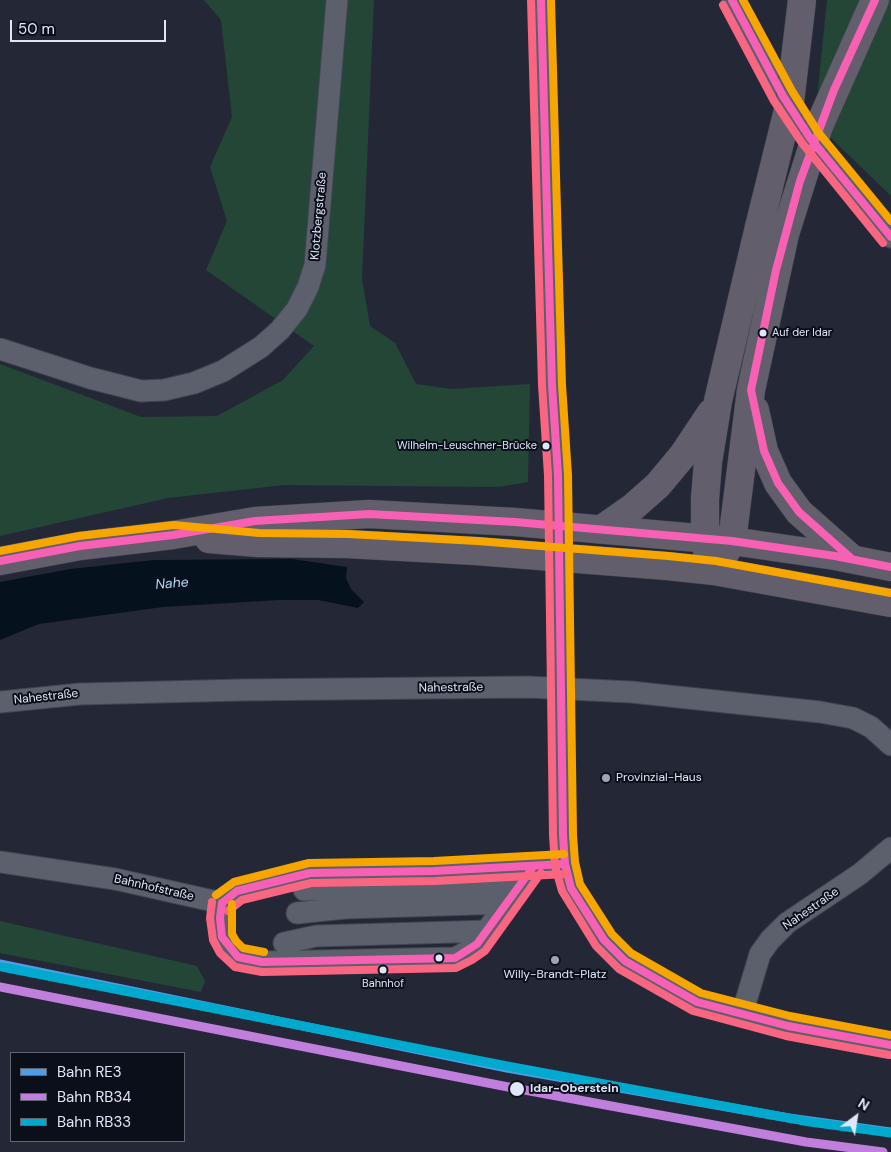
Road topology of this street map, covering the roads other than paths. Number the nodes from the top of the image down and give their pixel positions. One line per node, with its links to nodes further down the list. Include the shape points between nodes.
1 (337, 0): 8 (street, Klotzbergstraße, via 315,265 297,309 280,330 261,347 223,371 194,383 164,390 141,390 98,380)
2 (541, 0): 23 (street, bridge, via 552,385 558,475)
3 (732, 0): 7 (street, via 774,80 810,138)
4 (802, 0): 6 (main road, bridge)
5 (875, 0): 6 (main road, bridge)
6 (772, 231): 9 (main road); 10 (main road)
7 (891, 237)
8 (0, 349)
9 (751, 390): 13 (main road); 14 (main road, via 764,451 778,483 799,512)
10 (718, 401): 11 (main road, via 696,437 658,485); 13 (main road, via 705,499)
11 (602, 529): 12 (main road, via 369,514 256,521); 13 (main road)
12 (173, 535): 15 (main road, via 80,546); 17 (main road, via 258,543 476,551)
13 (718, 540): 14 (main road); 17 (main road)
14 (852, 559): 16 (main road)
15 (0, 561)
16 (891, 567)
17 (714, 570): 18 (main road)
18 (891, 603)
19 (0, 702): 20 (street, Nahestraße, via 80,694 528,687 621,692 820,712 853,718 871,727)
20 (891, 745)
21 (891, 848): 32 (street, Nahestraße, via 860,874 787,923 770,940 760,954)
22 (0, 862): 26 (street, Bahnhofstraße, via 115,879)
23 (565, 864): 24 (street); 32 (street, via 571,888 589,918 604,940 625,961 690,999)
24 (528, 875): 25 (street, via 434,872); 27 (street)
25 (307, 881): 26 (street, via 237,891); 28 (street)
26 (222, 903): 31 (street, via 222,937 228,947 238,957)
27 (508, 904): 28 (street, via 346,908); 29 (street)
28 (298, 913): 30 (street)
29 (488, 931): 30 (street, via 316,936); 31 (street, via 467,952 454,958)
30 (284, 942): 31 (street)
31 (262, 962)
32 (742, 1014): 33 (street)
33 (891, 1045)

